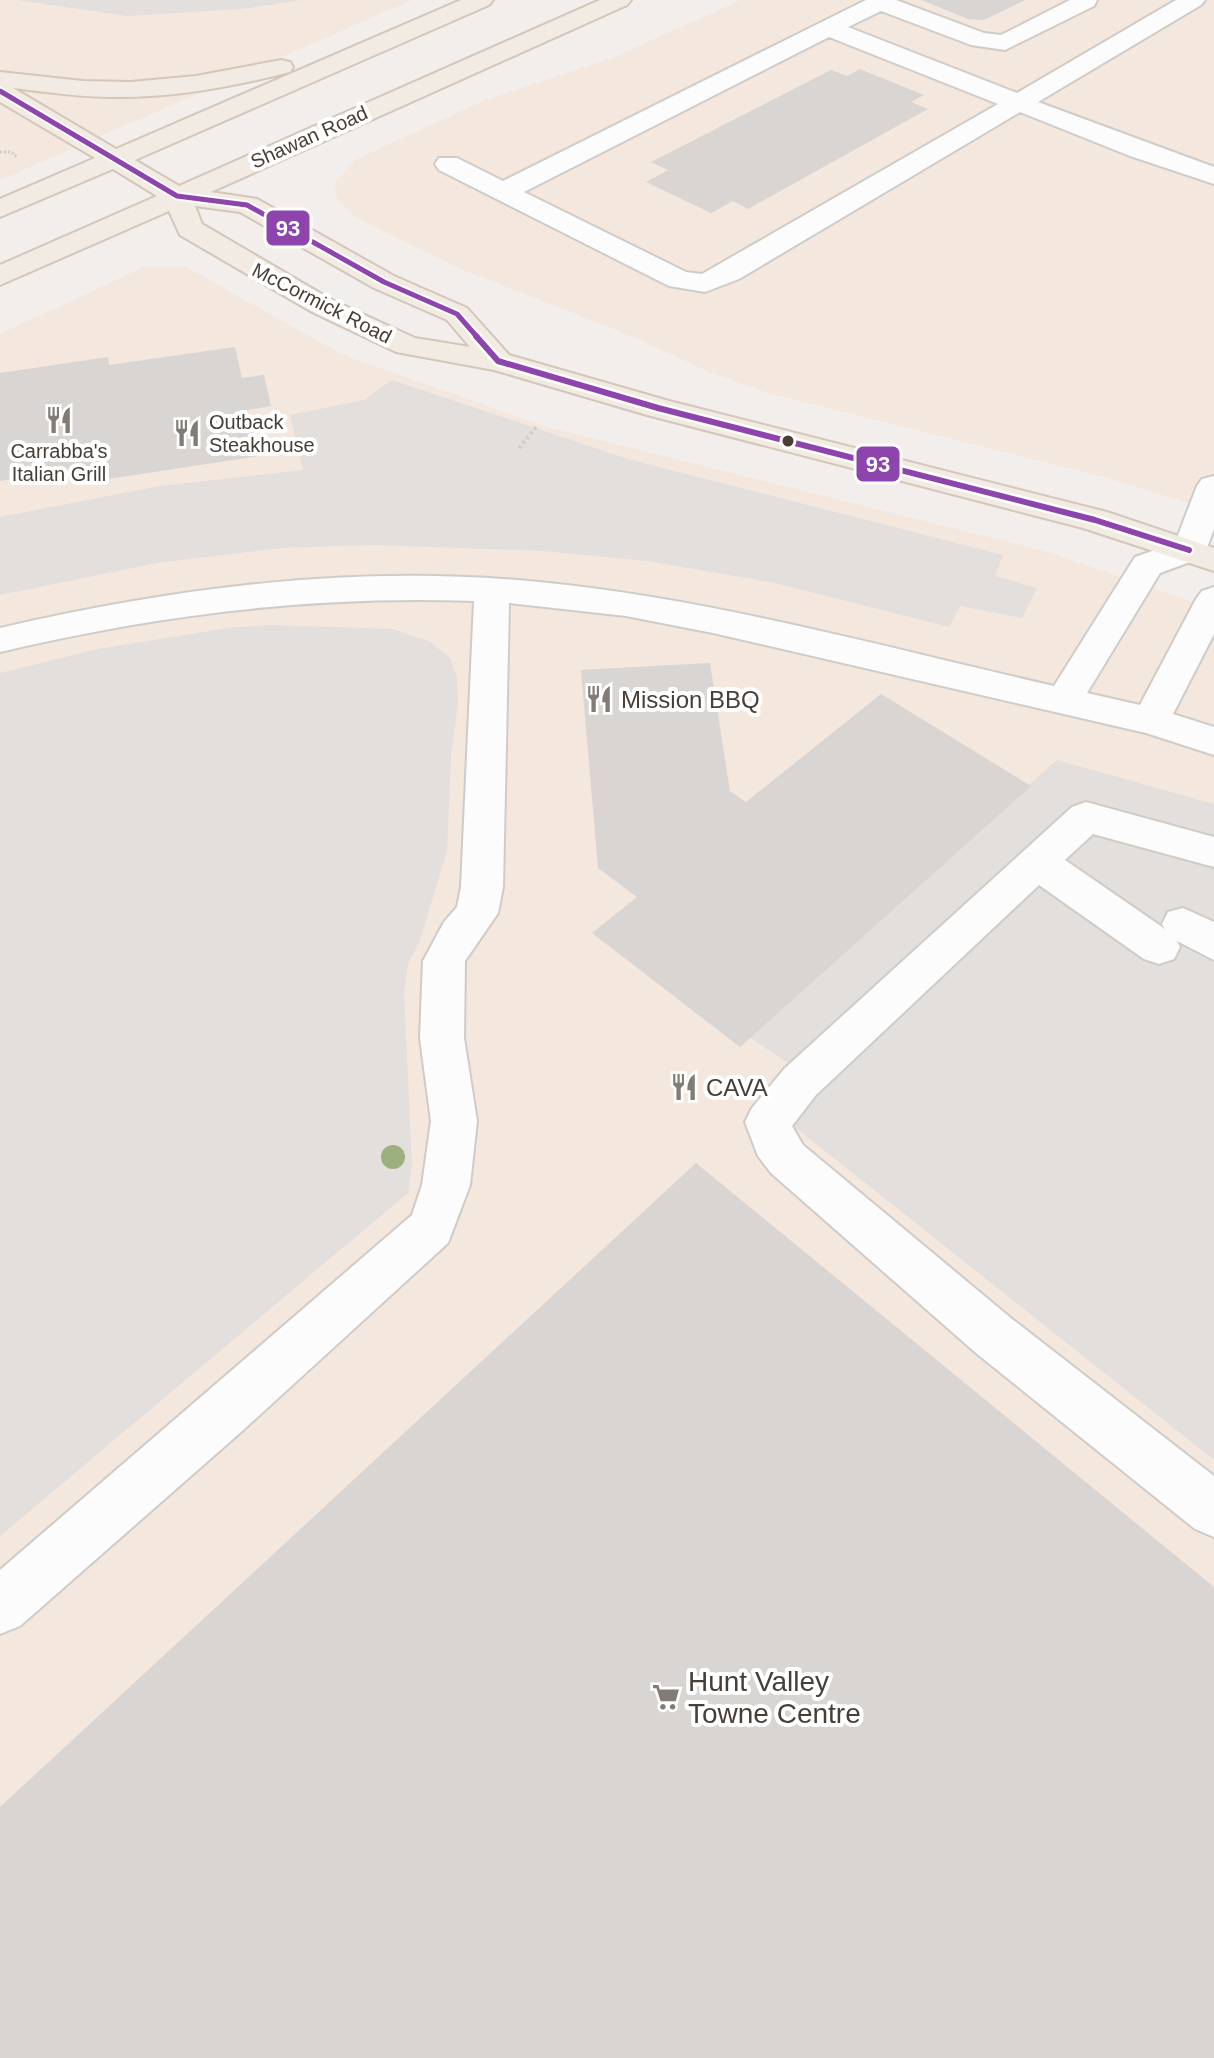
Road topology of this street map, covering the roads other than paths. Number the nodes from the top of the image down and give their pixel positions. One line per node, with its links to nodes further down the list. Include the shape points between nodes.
1 (481, 0): 8 (main road)
2 (619, 0): 16 (main road, Shawan Road)
3 (1193, 0): 6 (street)
4 (880, 1): 5 (street, via 980,40 1005,43); 7 (street)
5 (1085, 1): 6 (street)
6 (1151, 25): 11 (street)
7 (828, 28): 11 (street); 15 (street)
8 (384, 42): 9 (main road, via 252,74 177,85 109,90); 12 (main road)
9 (0, 79)
10 (0, 91): 12 (main road, McCormick Road)
11 (1018, 103): 14 (street); 15 (street, via 705,283 679,280)
12 (115, 159): 16 (main road, McCormick Road); 17 (main road)
13 (448, 164): 15 (street)
14 (1214, 176)
15 (503, 192)
16 (177, 196): 18 (main road, Shawan Road); 19 (main road, McCormick Road, via 247,205 384,282 457,314); 19 (main road, McCormick Road, via 190,229 322,306 407,346)
17 (0, 209)
18 (0, 276)
19 (498, 361): 21 (main road, McCormick Road, via 658,408 1056,509)
20 (1214, 486): 21 (street)
21 (1201, 555): 22 (street); 26 (street, via 1147,565)
22 (1214, 579)
23 (492, 590): 25 (street, via 336,589 233,596 66,623); 26 (street, via 584,598 697,617); 33 (street, via 482,887 477,913 444,961 442,1038 454,1121 446,1185 431,1228)
24 (1214, 599): 27 (street)
25 (0, 640)
26 (1063, 701): 27 (street)
27 (1151, 721): 28 (street)
28 (1214, 741)
29 (1214, 852): 30 (street, via 1086,817)
30 (1037, 862): 31 (street); 32 (street, via 800,1082 768,1122 787,1159 994,1336)
31 (1186, 938)
32 (1214, 1510)
33 (0, 1606)

